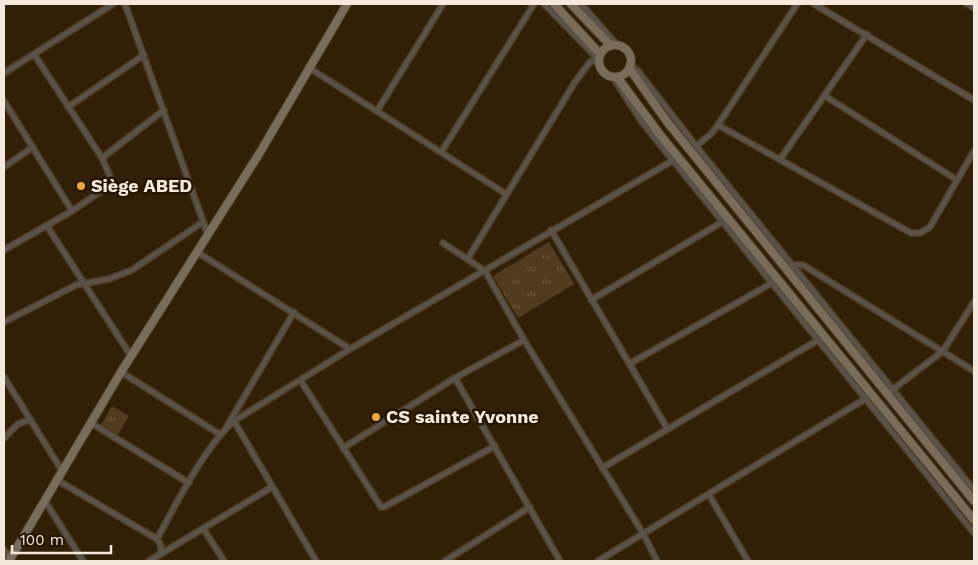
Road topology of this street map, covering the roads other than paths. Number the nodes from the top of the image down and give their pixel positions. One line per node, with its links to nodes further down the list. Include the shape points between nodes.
1 (113, 4): 16 (street)
2 (125, 4): 17 (street)
3 (347, 4): 20 (main road)
4 (443, 4): 28 (street)
5 (534, 4): 32 (street)
6 (544, 4): 18 (street)
7 (554, 4): 18 (main road)
8 (571, 4): 15 (main road)
9 (580, 4): 15 (street)
10 (797, 4): 29 (street)
11 (814, 4): 14 (street)
12 (967, 4): 13 (street)
13 (974, 8)
14 (867, 34): 23 (street); 25 (street)
15 (613, 45): 18 (main road); 19 (main road, via 628,51)
16 (34, 54): 21 (street); 26 (street)
17 (144, 55): 26 (street); 27 (street)
18 (599, 56): 22 (main road, via 601,70); 39 (street, via 590,62 575,82)
19 (630, 66): 22 (main road, via 623,75); 30 (street, via 641,75); 87 (main road, via 668,123)
20 (308, 67): 28 (street); 45 (main road)
21 (4, 73)
22 (615, 77): 36 (street, via 641,121); 90 (main road)
23 (825, 96): 35 (street); 38 (street)
24 (4, 100): 31 (street)
25 (974, 100)
26 (68, 107): 34 (street)
27 (164, 110): 34 (street); 41 (street)
28 (377, 111): 32 (street)
29 (718, 125): 30 (street); 35 (street)
30 (696, 146): 50 (street)
31 (33, 147): 37 (street); 40 (street)
32 (442, 151): 39 (street)
33 (974, 151): 38 (street)
34 (102, 158): 40 (street, via 113,183)
35 (781, 158): 38 (street, via 911,233 920,234 930,227)
36 (672, 161): 42 (street); 44 (street)
37 (4, 167)
38 (957, 180)
39 (506, 194): 49 (street)
40 (72, 210): 43 (street)
41 (203, 222): 45 (street); 53 (street, via 132,270)
42 (722, 222): 52 (street); 54 (street)
43 (47, 226): 47 (street); 53 (street)
44 (551, 230): 51 (street); 54 (street)
45 (208, 235): 48 (main road)
46 (444, 243): 49 (street)
47 (4, 250)
48 (197, 252): 56 (street); 62 (main road)
49 (468, 258): 51 (street)
50 (793, 265): 61 (street, via 802,265); 69 (street)
51 (485, 271): 58 (street); 60 (street)
52 (772, 283): 59 (street); 63 (street)
53 (83, 284): 57 (street, via 60,292); 62 (street)
54 (591, 300): 63 (street)
55 (974, 302): 61 (street)
56 (294, 312): 60 (street); 74 (street)
57 (4, 322)
58 (524, 340): 67 (street); 80 (street)
59 (818, 340): 70 (street); 75 (street)
60 (350, 349): 68 (street)
61 (943, 351): 64 (street); 69 (street)
62 (131, 356): 65 (main road)
63 (629, 364): 75 (street)
64 (974, 371)
65 (121, 372): 73 (main road); 76 (street)
66 (4, 377): 71 (street)
67 (455, 378): 78 (street); 79 (street)
68 (301, 381): 72 (street); 79 (street)
69 (892, 390): 85 (street)
70 (865, 399): 86 (street); 92 (street)
71 (29, 420): 77 (street, via 18,424); 81 (street)
72 (234, 421): 74 (street); 84 (street)
73 (91, 423): 81 (main road); 83 (street)
74 (226, 428): 76 (street)
75 (667, 428): 80 (street)
76 (221, 435): 83 (street)
77 (4, 438)
78 (495, 446): 79 (street, via 384,507 378,505); 89 (street)
79 (343, 448)
80 (602, 468): 93 (street)
81 (62, 471): 82 (main road)
82 (57, 480): 88 (main road); 94 (street)
83 (189, 482): 94 (street)
84 (272, 487): 91 (street); 101 (street)
85 (973, 487)
86 (709, 495): 93 (street); 106 (street)
87 (974, 500)
88 (45, 501): 97 (main road); 98 (street)
89 (530, 507): 102 (street); 103 (street)
90 (974, 520)
91 (203, 528): 96 (street); 100 (street)
92 (974, 533)
93 (644, 535): 104 (street); 105 (street)
94 (157, 538): 96 (street)
95 (4, 550): 97 (street)
96 (161, 554): 99 (street)
97 (10, 560)
98 (83, 561)
99 (152, 561)
100 (224, 561)
101 (316, 561)
102 (445, 561)
103 (560, 561)
104 (598, 561)
105 (657, 561)
106 (748, 561)

